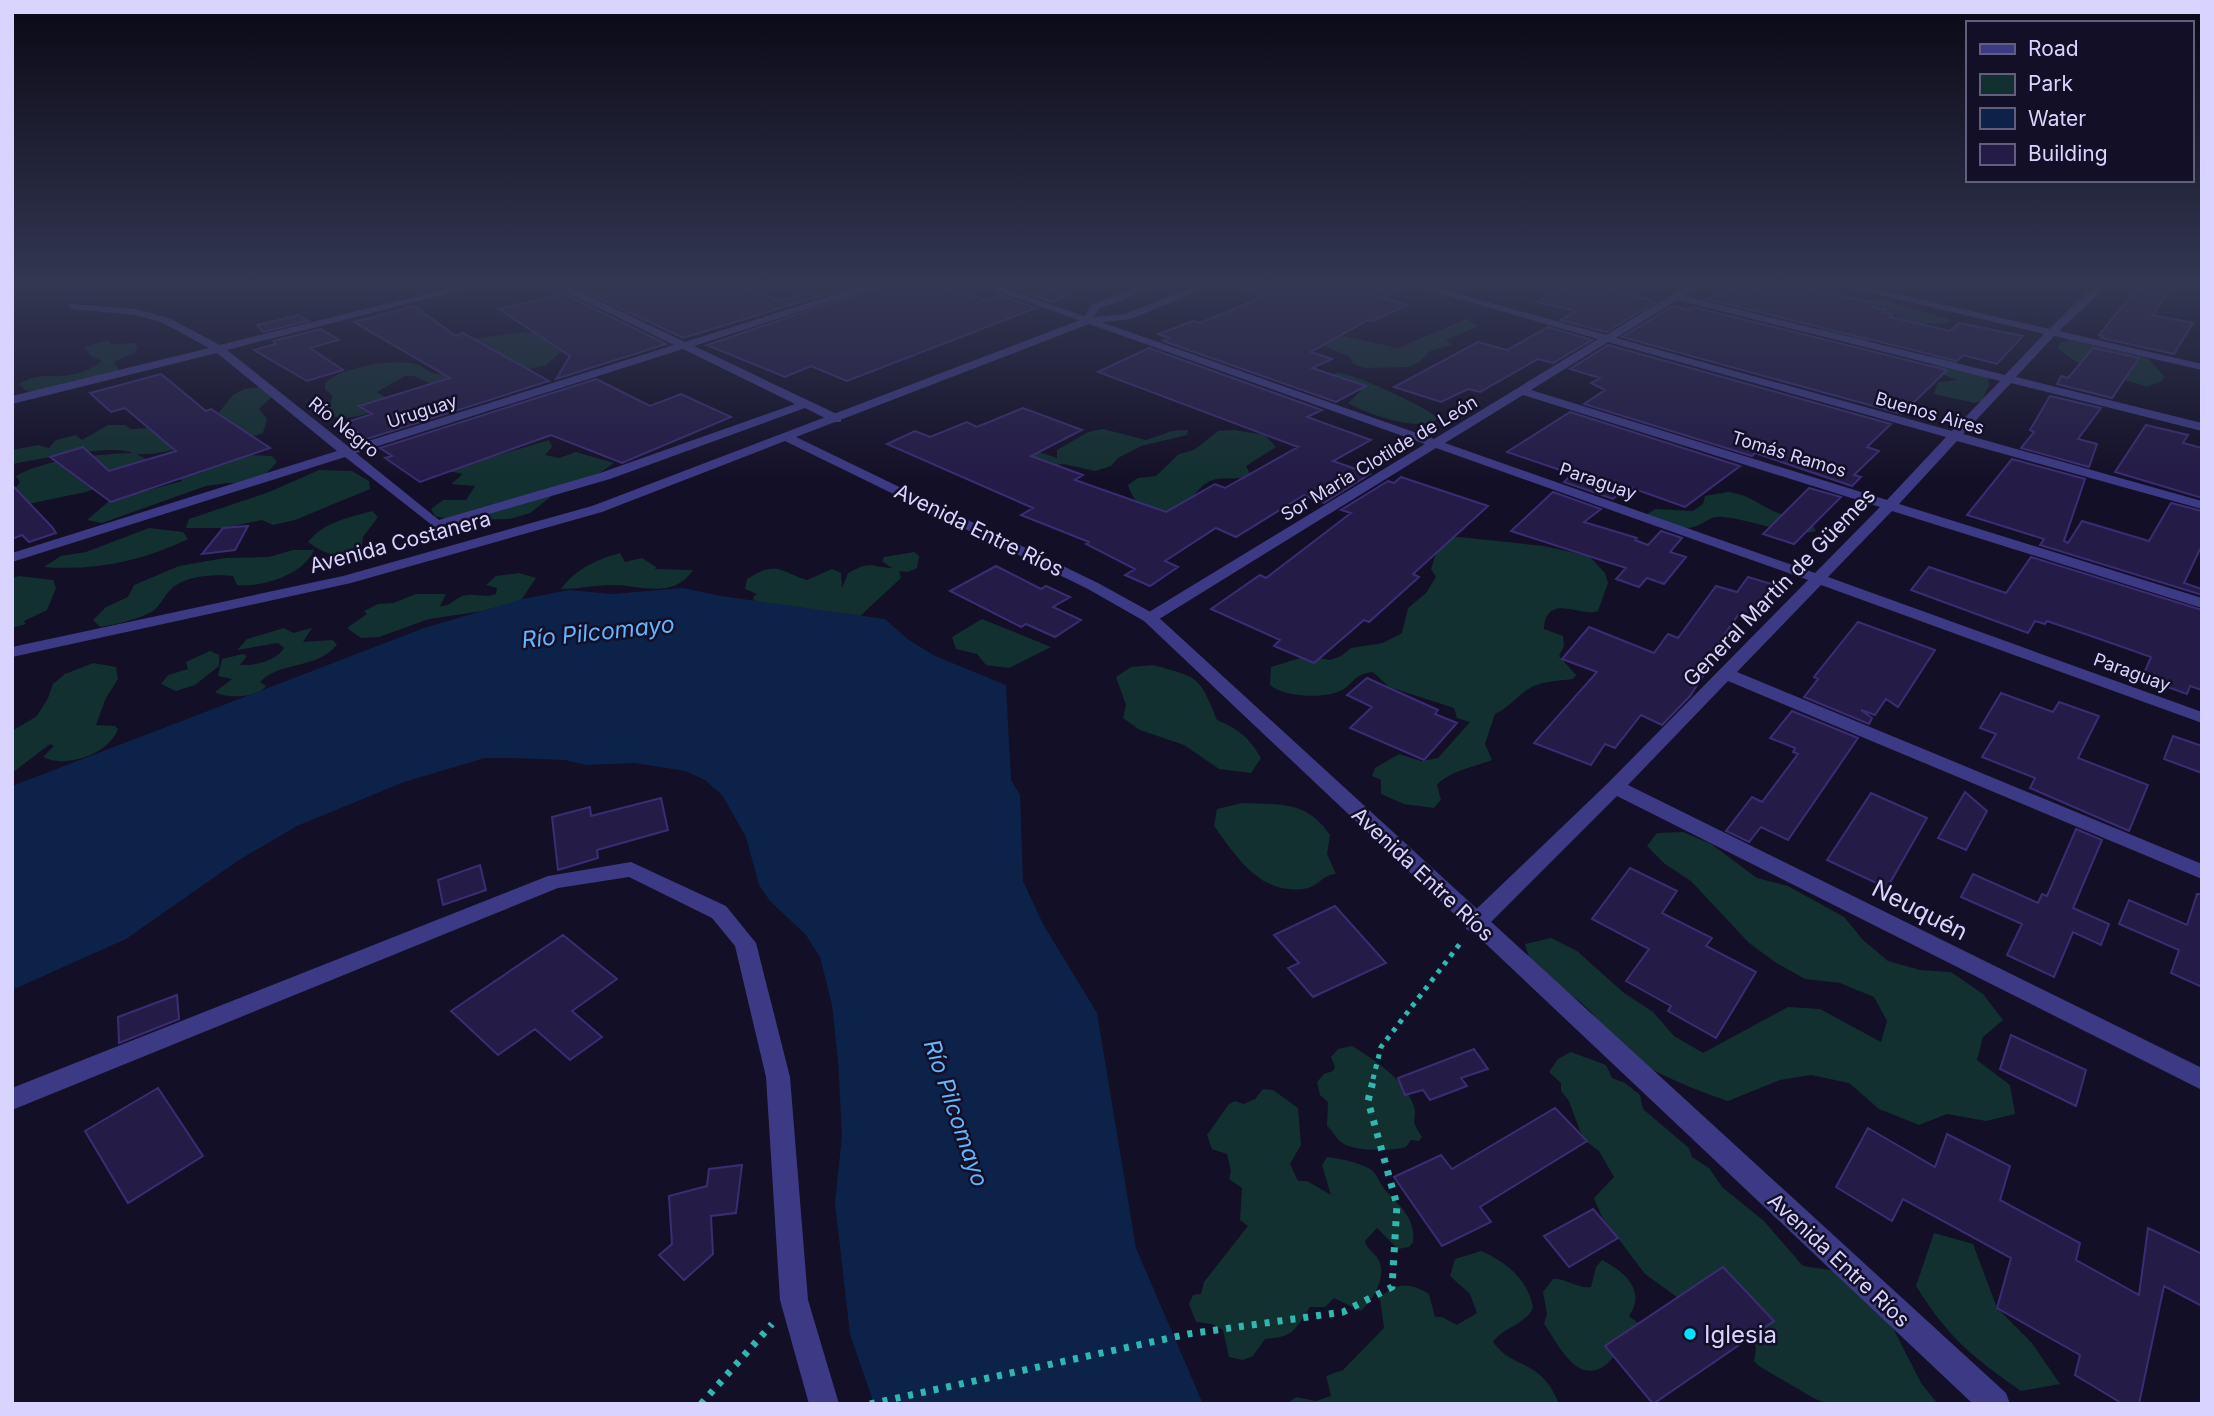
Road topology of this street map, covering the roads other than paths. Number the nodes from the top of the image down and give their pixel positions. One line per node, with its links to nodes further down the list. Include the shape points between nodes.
1 (219, 349): 14 (street); 21 (street, Río Negro)
2 (669, 349): 21 (street, Uruguay)
3 (691, 349): 15 (street)
4 (1015, 349): 16 (street, Avenida Costanera)
5 (1166, 349): 20 (street, Paraguay)
6 (1591, 349): 13 (street, Sor Maria Clotilde de León)
7 (1638, 349): 18 (street, Buenos Aires)
8 (1889, 349): 12 (street)
9 (2036, 349): 12 (street, General Martín de Güemes)
10 (2125, 349): 11 (street)
11 (2202, 367)
12 (2008, 378): 17 (street); 18 (street, General Martín de Güemes)
13 (1524, 391): 20 (street, Sor Maria Clotilde de León); 22 (street, Tomás Ramos)
14 (12, 400)
15 (806, 404): 16 (street); 21 (street, Río Negro, via 605,476 437,525)
16 (837, 419): 19 (street, Avenida Costanera)
17 (2202, 427)
18 (1951, 437): 22 (street, General Martín de Güemes); 23 (street, Buenos Aires)
19 (788, 438): 27 (street, Avenida Entre Ríos); 28 (street, Avenida Costanera, via 597,509 346,580)
20 (1435, 444): 25 (street, Paraguay); 27 (street, Sor Maria Clotilde de León)
21 (348, 453): 24 (street, Uruguay)
22 (1890, 505): 25 (street, General Martín de Güemes); 26 (street, Tomás Ramos)
23 (2202, 505)
24 (12, 558)
25 (1816, 578): 29 (street, General Martín de Güemes); 30 (street, Paraguay)
26 (2202, 603)
27 (1150, 618): 33 (street, Avenida Entre Ríos)
28 (12, 652)
29 (1724, 673): 31 (street, General Martín de Güemes); 32 (street)
30 (2202, 718)
31 (1615, 787): 33 (street, General Martín de Güemes); 34 (street, Neuquén)
32 (2202, 872)
33 (1475, 924): 37 (street, Avenida Entre Ríos)
34 (2202, 1080)
35 (12, 1098): 36 (street, via 555,881 631,869 719,912 745,943 778,1077 794,1300)
36 (824, 1404)
37 (1994, 1404)

